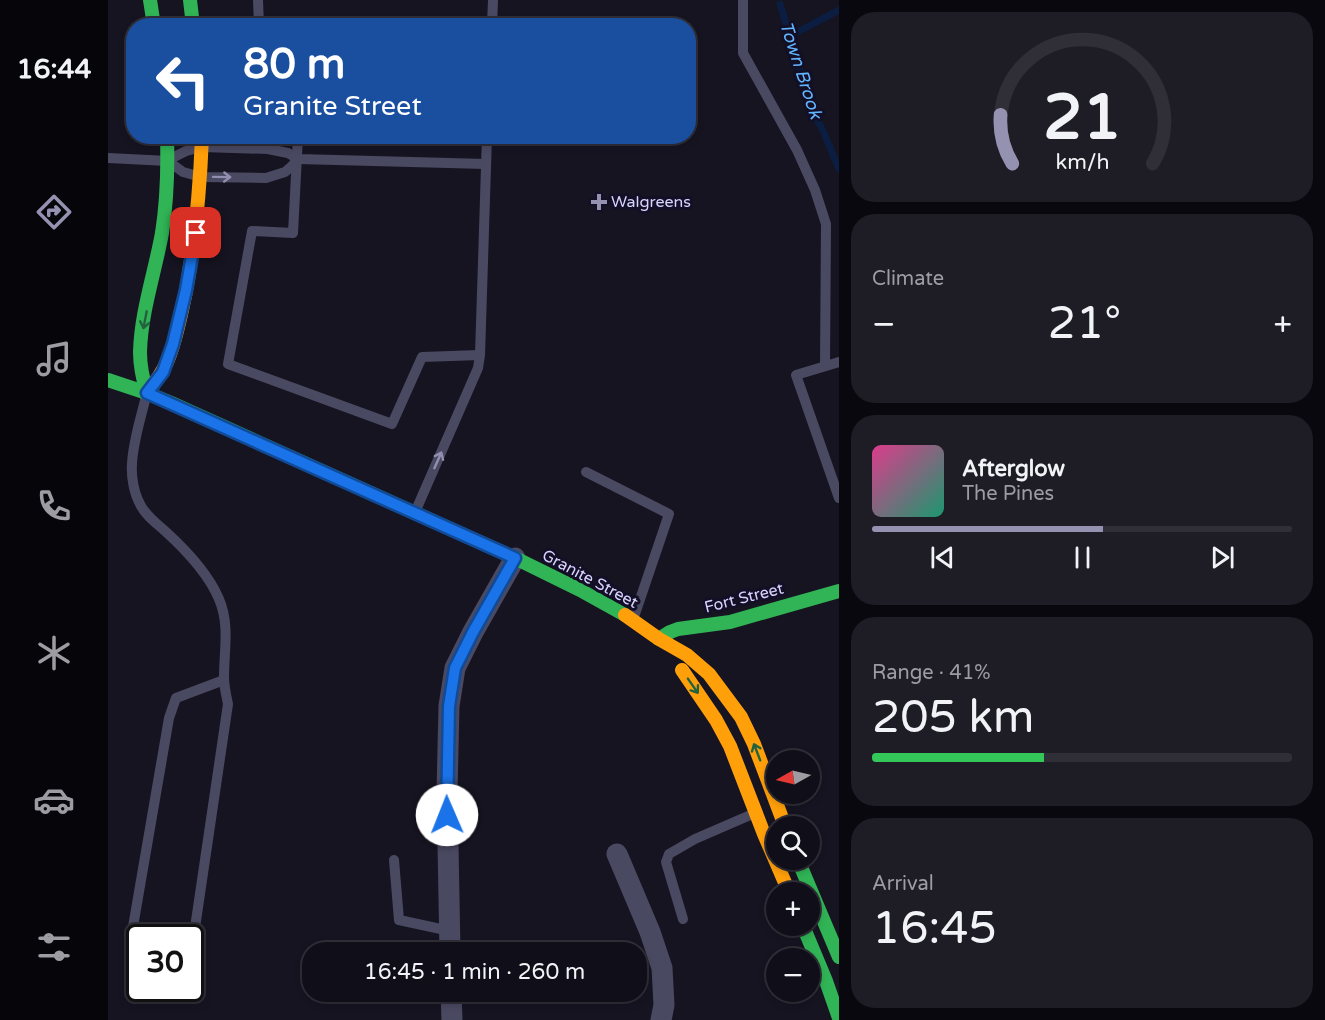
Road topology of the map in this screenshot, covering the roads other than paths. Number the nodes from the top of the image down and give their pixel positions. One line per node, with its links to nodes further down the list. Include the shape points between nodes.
1 (150, 0): 6 (main road)
2 (190, 0): 7 (main road)
3 (258, 0): 8 (lane)
4 (493, 0): 9 (lane)
5 (743, 0): 23 (lane, via 742,53 797,150 826,224)
6 (153, 18)
7 (192, 18)
8 (259, 18)
9 (492, 18)
10 (167, 144): 18 (main road)
11 (198, 144): 18 (lane)
12 (202, 144): 20 (main road)
13 (224, 144): 17 (lane, via 268,148)
14 (298, 144): 17 (lane)
15 (487, 144): 19 (lane)
16 (108, 158): 18 (lane)
17 (298, 159): 19 (lane); 20 (lane, one-way to 17, via 266,178 285,172); 21 (lane, via 293,233 252,231 228,364 392,424 422,357)
18 (168, 161): 20 (lane, via 183,172); 25 (main road, one-way to 25, via 165,212 141,339 141,367)
19 (486, 164): 21 (lane)
20 (201, 177): 25 (main road, via 193,251 173,344 163,372)
21 (480, 355): 28 (lane, one-way to 21, via 474,380)
22 (839, 362): 23 (lane)
23 (825, 366): 27 (lane, via 796,375)
24 (108, 380): 25 (main road, Granite Street)
25 (147, 393): 28 (main road, Granite Street); 33 (lane, via 133,454 135,492 147,515 194,562 218,598 226,630)
26 (586, 472): 31 (lane, via 669,514)
27 (839, 498)
28 (415, 513): 29 (main road, Granite Street)
29 (515, 558): 31 (main road, Granite Street); 43 (street, via 455,668 449,706 447,792)
30 (839, 591): 32 (main road, Fort Street, via 730,622 678,629)
31 (633, 620): 32 (main road, Granite Street)
32 (659, 639): 34 (main road, Granite Street, one-way to 34, via 724,733); 35 (main road, Granite Street, one-way to 32, via 737,711 698,664)
33 (224, 680): 41 (lane, via 177,698 169,718); 42 (lane, via 228,704)
34 (755, 813): 39 (main road, Granite Street); 40 (lane, via 669,854 666,862)
35 (781, 816)
36 (617, 854): 50 (street, via 662,968)
37 (394, 860): 43 (lane, via 399,920)
38 (802, 870): 46 (main road)
39 (785, 882)
40 (683, 919)
41 (133, 924)
42 (196, 924)
43 (450, 931): 45 (street)
44 (807, 936): 48 (main road)
45 (450, 942)
46 (839, 957)
47 (451, 1002): 49 (street)
48 (839, 1018)
49 (452, 1020)
50 (662, 1020)

